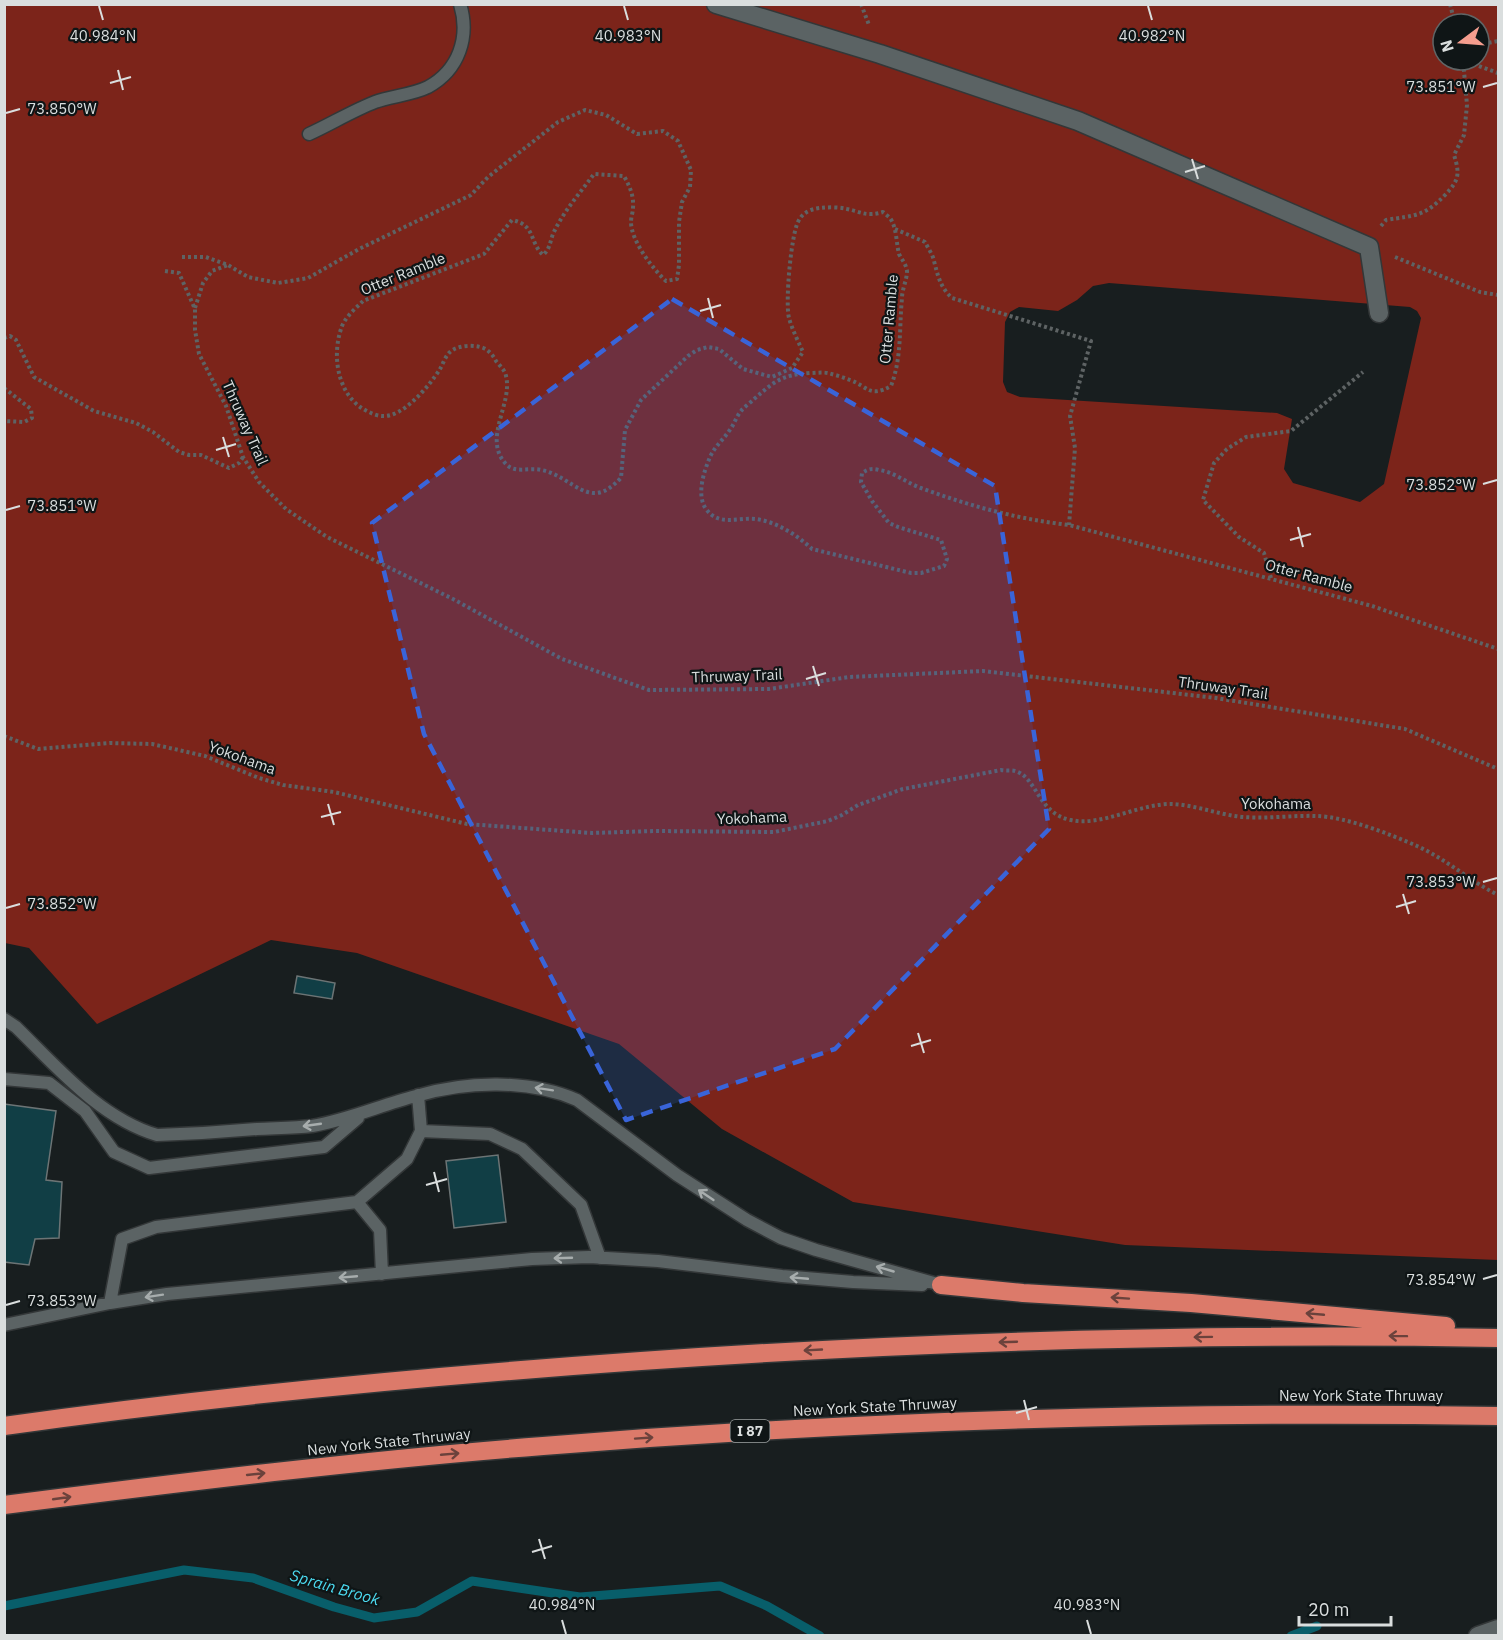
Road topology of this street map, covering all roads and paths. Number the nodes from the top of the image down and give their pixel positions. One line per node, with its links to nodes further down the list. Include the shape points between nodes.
1 (460, 4): 4 (lane, via 464,16 463,45 452,67 428,87 375,102)
2 (716, 4): 6 (street, via 1078,121)
3 (1464, 72): 6 (path, via 1467,105 1464,135 1454,155 1456,183 1431,210 1386,220)
4 (309, 134)
5 (894, 229): 8 (path, Otter Ramble, via 883,212 873,215 819,208 804,213 794,236 787,297 788,316 803,352 792,368 772,377 743,369 719,349 697,350 641,400 625,430 621,478 610,489 597,494 586,493 555,474 539,469 514,470 505,464 496,440 508,384 506,373 489,351 479,346 455,348 416,400 390,416 380,417 360,408 343,384 336,362 341,328 363,301 484,254 512,220 528,227 543,255 572,203 594,174 624,176 632,191 634,236 654,270 666,281 677,279 679,222 691,170 678,141 663,131 637,134 606,115 585,110 558,122 471,195 359,249 309,278 278,283 248,277); 18 (path, via 925,242 939,280 952,298 1091,341 1070,416 1075,448); 18 (path, Otter Ramble, via 907,273 897,370 891,386 873,392 852,380 825,373 790,374 774,382 741,410 711,456 702,485 705,509 714,518 725,521 756,519 779,526 812,549 911,573 944,566 947,559 941,540 889,523 861,482 862,473 869,469 881,470 987,511)
6 (1369, 247): 10 (path, via 1480,292); 12 (street)
7 (182, 256): 8 (path, Otter Ramble, via 206,257)
8 (228, 265): 11 (path, via 212,271 203,283)
9 (165, 272): 11 (path, Thruway Trail, via 179,273)
10 (1498, 295)
11 (195, 309): 17 (path, Thruway Trail, via 199,354 226,406)
12 (1380, 313)
13 (4, 338): 17 (path, via 16,340 34,377 94,411 136,423 179,452 201,455 229,468)
14 (1363, 372): 19 (path, via 1291,431 1246,437 1214,463 1203,500 1239,537 1264,553)
15 (4, 388): 16 (path, via 31,409 32,418 24,423)
16 (4, 421)
17 (243, 457): 22 (path, Thruway Trail, via 258,483 286,509 327,537 453,599 562,660 649,690 769,689 849,677 983,671 1216,698 1405,729)
18 (1068, 525): 19 (path, Otter Ramble)
19 (1272, 579): 20 (path, Otter Ramble, via 1372,606)
20 (1498, 648)
21 (4, 736): 23 (path, Yokohama, via 38,749 110,742 153,744 205,756 283,785 334,792 466,824 592,833 774,832 828,821 903,789 1001,770 1016,771 1025,777 1051,813 1071,820 1090,821 1153,804 1176,804 1236,816 1320,816 1377,830 1416,846)
22 (1498, 769)
23 (1498, 894)
24 (4, 1019): 27 (lane, one-way to 24, via 309,1126 157,1135 136,1129 98,1104)
25 (4, 1079): 27 (lane, via 49,1083 85,1111 114,1152 149,1168 324,1147)
26 (418, 1095): 27 (lane); 28 (lane); 32 (lane, one-way to 26, via 781,1238 712,1199 577,1100 559,1092 486,1085)
27 (363, 1113)
28 (421, 1131): 29 (lane, via 407,1159); 30 (lane, via 489,1134 522,1149 580,1205)
29 (357, 1202): 31 (lane, via 380,1230); 33 (lane, via 156,1227 122,1239)
30 (600, 1258): 31 (lane, one-way to 31, via 532,1259); 32 (lane, one-way to 30, via 842,1281)
31 (382, 1274): 33 (lane, one-way to 33)
32 (941, 1285): 35 (highway, one-way to 32)
33 (110, 1303): 34 (lane)
34 (4, 1325)
35 (1498, 1331)
36 (1498, 1338): 38 (highway, one-way to 38, via 1139,1338 786,1352 377,1383)
37 (1498, 1416): 39 (highway, New York State Thruway / I 87, one-way to 37, via 430,1456 764,1431 1117,1416)
38 (4, 1426)
39 (4, 1505)
40 (1498, 1629): 41 (street)
41 (1478, 1635)

